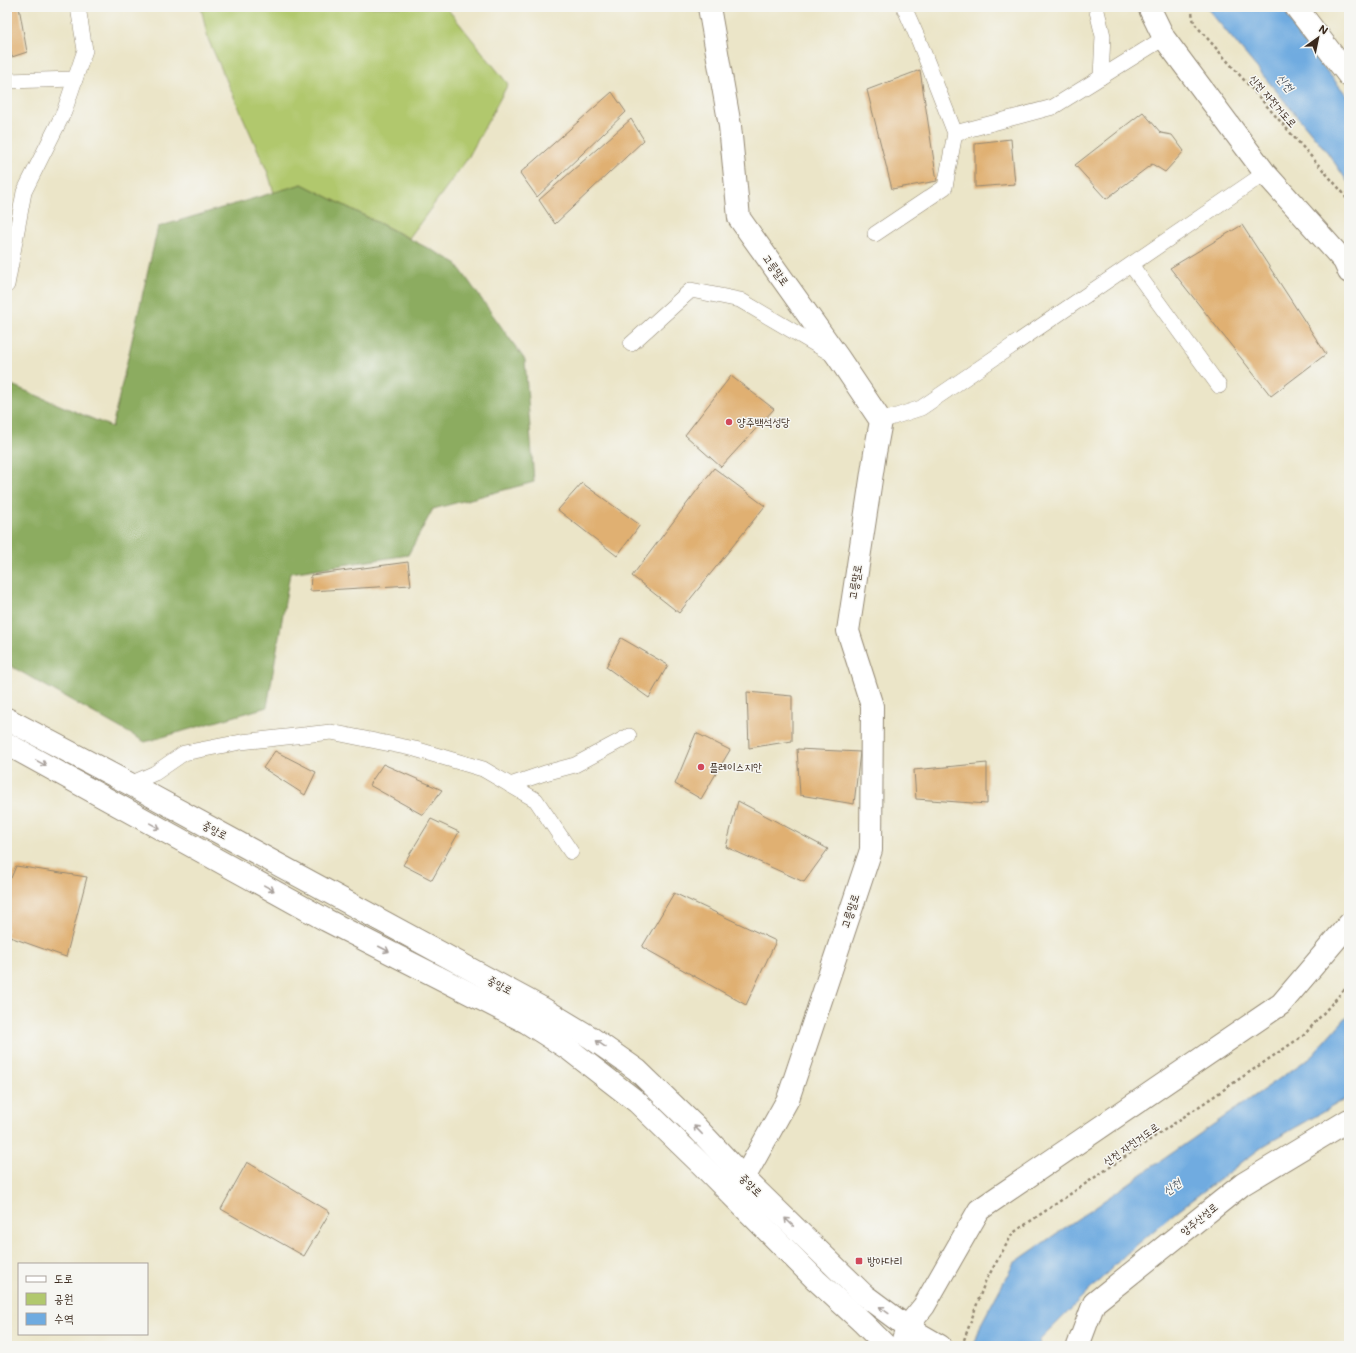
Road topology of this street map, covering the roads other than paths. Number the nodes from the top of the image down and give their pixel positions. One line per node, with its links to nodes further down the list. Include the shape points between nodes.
1 (78, 7): 10 (lane, via 85,50)
2 (709, 7): 19 (street, 고릉말로, via 730,126 739,218)
3 (904, 7): 12 (lane)
4 (1096, 7): 9 (lane, via 1103,36)
5 (1149, 7): 7 (street)
6 (1296, 7): 8 (street)
7 (1164, 38): 9 (lane); 13 (street)
8 (1349, 76)
9 (1101, 78): 12 (lane, via 1053,107)
10 (75, 79): 11 (lane); 17 (lane, via 64,112 24,192)
11 (7, 81)
12 (955, 133): 14 (lane, via 945,187)
13 (1265, 173): 15 (lane); 16 (street, via 1344,261)
14 (875, 234)
15 (1131, 265): 20 (lane); 21 (lane, via 921,408)
16 (1349, 272)
17 (7, 285)
18 (631, 344): 19 (lane, via 691,290 740,300)
19 (838, 357): 21 (street, 고릉말로)
20 (1219, 386)
21 (881, 421): 30 (street, 고릉말로, via 848,631 872,706 871,850 788,1099)
22 (7, 719): 25 (street, 중앙로)
23 (629, 736): 26 (lane, via 575,765)
24 (7, 744): 33 (street, 중앙로, one-way to 33, via 326,920 526,1022 570,1050 636,1102)
25 (130, 784): 26 (lane, via 155,773 184,753 241,742 332,732 415,749 483,769); 30 (street, 중앙로, one-way to 25, via 637,1070 590,1037 542,1008)
26 (510, 785): 27 (lane, via 536,800)
27 (571, 852)
28 (1349, 924): 31 (street, via 1281,1004 979,1210)
29 (1349, 1120): 34 (street, 양주산성로, via 1242,1184 1094,1303)
30 (744, 1178): 31 (street, 중앙로, one-way to 30)
31 (904, 1336): 32 (street, 중앙로)
32 (934, 1343)
33 (886, 1346)
34 (1078, 1346)

